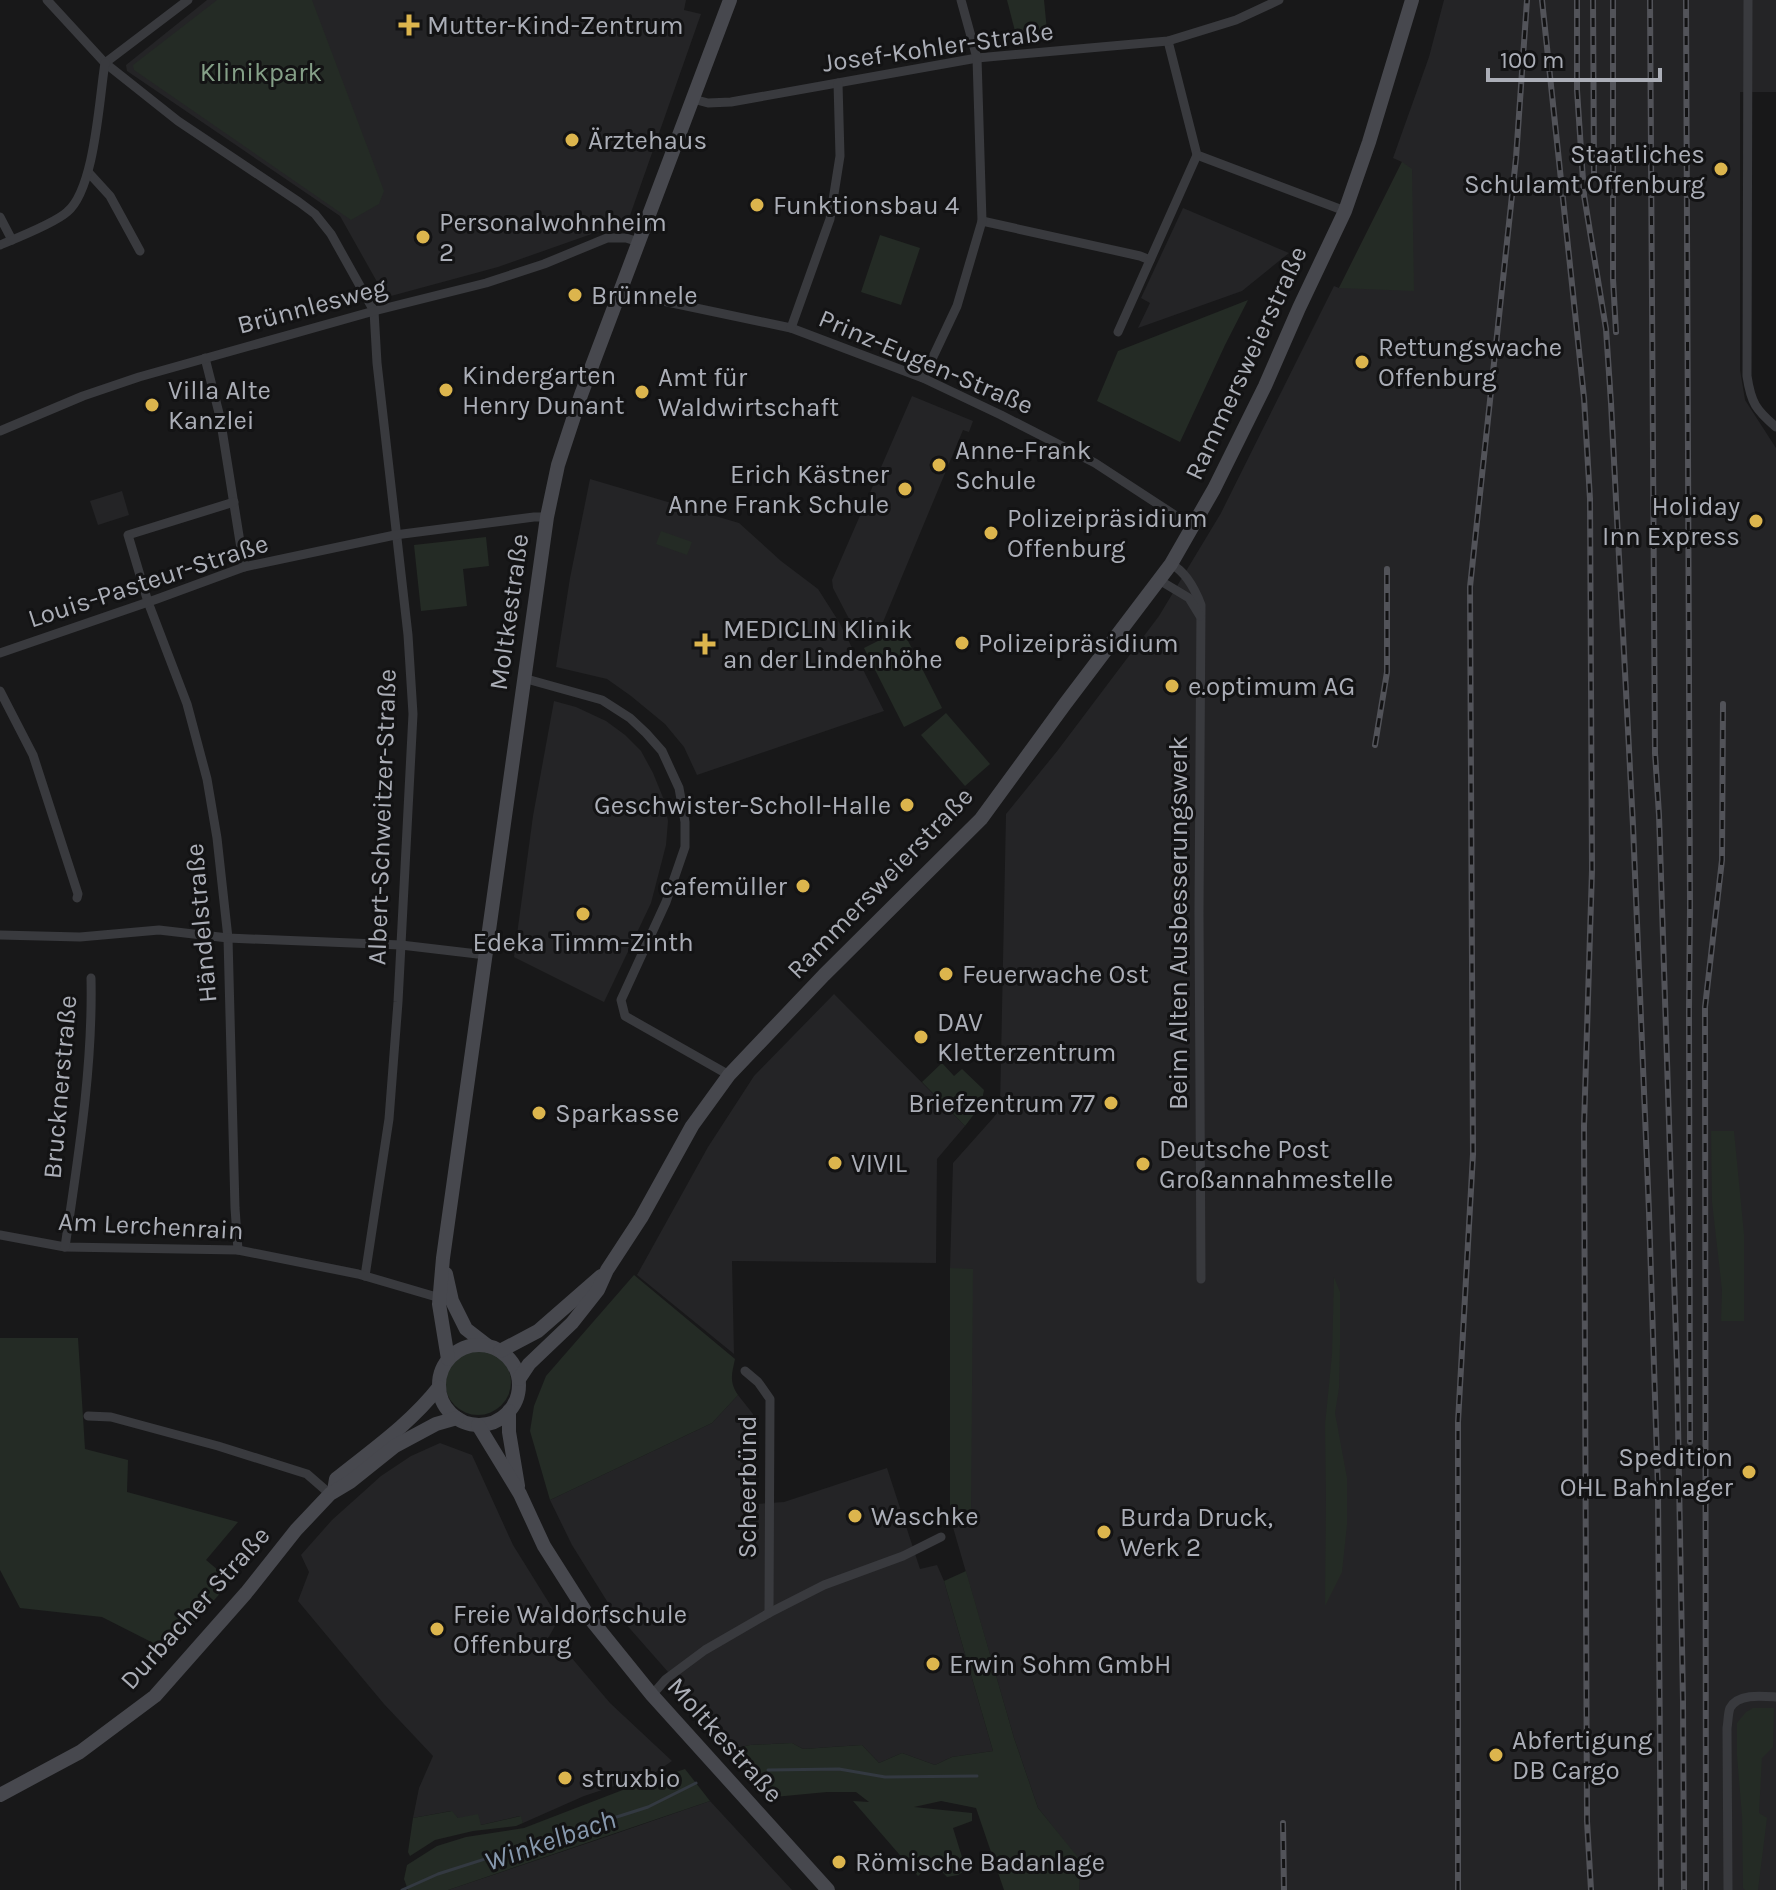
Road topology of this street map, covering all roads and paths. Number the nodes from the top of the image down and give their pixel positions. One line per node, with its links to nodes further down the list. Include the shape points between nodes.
1 (47, 0): 10 (street)
2 (188, 0): 10 (street)
3 (730, 0): 12 (street, Moltkestraße)
4 (961, 0): 9 (street)
5 (1279, 0): 8 (street, Josef-Kohler-Straße)
6 (1412, 0): 15 (street, Rammersweierstraße)
7 (1748, 0): 29 (street, via 1747,376 1754,406)
8 (1168, 41): 9 (street, Josef-Kohler-Straße); 13 (street)
9 (977, 58): 11 (street, Josef-Kohler-Straße); 17 (street)
10 (105, 63): 14 (street); 24 (street, via 178,121 315,214)
11 (838, 83): 12 (street, Josef-Kohler-Straße, via 731,102); 25 (street, via 840,156 830,219)
12 (693, 99): 19 (street, Moltkestraße)
13 (1197, 155): 15 (street); 22 (street)
14 (89, 173): 18 (street, via 69,211); 21 (street, via 110,196)
15 (1345, 211): 33 (street, Rammersweierstraße, via 1270,377)
16 (0, 217): 18 (street)
17 (982, 221): 22 (street); 28 (street, via 957,306)
18 (12, 240): 20 (street)
19 (639, 242): 23 (street, Moltkestraße); 24 (street, Brünnlesweg, via 607,238 486,283)
20 (0, 245)
21 (140, 251)
22 (1150, 260): 26 (street)
23 (620, 292): 25 (street, Prinz-Eugen-Straße); 32 (street, Moltkestraße, via 558,465)
24 (374, 311): 27 (street, Brünnlesweg); 34 (street, Albert-Schweitzer-Straße)
25 (791, 328): 28 (street, Prinz-Eugen-Straße)
26 (1118, 332)
27 (205, 358): 30 (street, Brünnlesweg, via 83,396); 31 (street)
28 (923, 378): 33 (street, Prinz-Eugen-Straße, via 1095,463)
29 (1776, 427)
30 (0, 431)
31 (234, 502): 36 (street); 38 (street, Händelstraße, via 128,535)
32 (547, 517): 34 (street, Louis-Pasteur-Straße); 41 (street, Moltkestraße)
33 (1193, 527): 35 (street, Rammersweierstraße)
34 (395, 535): 36 (street, Louis-Pasteur-Straße); 46 (street, Albert-Schweitzer-Straße, via 413,714)
35 (1171, 564): 37 (street, Rammersweierstraße); 39 (street, Beim Alten Ausbesserungswerk, via 1195,589)
36 (244, 567): 38 (street, Louis-Pasteur-Straße)
37 (1159, 580): 39 (street, via 1189,598); 49 (street, Rammersweierstraße, via 981,819)
38 (148, 602): 40 (street, Louis-Pasteur-Straße); 45 (street, Händelstraße, via 187,704 207,779)
39 (1200, 616): 56 (street, Beim Alten Ausbesserungswerk)
40 (0, 653)
41 (523, 678): 47 (street, Moltkestraße); 49 (street, via 602,700 646,733 672,770 685,822 685,847 621,1000 625,1016)
42 (0, 691): 43 (street, via 33,755)
43 (77, 898)
44 (0, 935): 45 (street, via 80,937 159,930)
45 (228, 938): 46 (street); 52 (street, Händelstraße)
46 (401, 945): 47 (street); 55 (street, Albert-Schweitzer-Straße, via 389,1119)
47 (486, 955): 53 (street, Moltkestraße)
48 (91, 978): 51 (street, Brucknerstraße, via 85,1104)
49 (729, 1075): 54 (street, Rammersweierstraße, via 692,1126)
50 (0, 1235): 51 (street, Am Lerchenrain)
51 (65, 1247): 52 (street, Am Lerchenrain)
52 (238, 1250): 55 (street, Am Lerchenrain)
53 (443, 1258): 57 (street, Moltkestraße); 58 (street, Moltkestraße, via 452,1301 466,1329)
54 (607, 1270): 58 (street, Rammersweierstraße, via 538,1331); 61 (street, Rammersweierstraße, via 590,1301)
55 (365, 1276): 57 (street, Am Lerchenrain)
56 (1201, 1279)
57 (440, 1298): 59 (street, Moltkestraße)
58 (494, 1349): 59 (street, via 467,1347); 61 (street, via 513,1363)
59 (448, 1359): 62 (street)
60 (745, 1371): 70 (street, Scheerbünd, via 770,1399)
61 (519, 1379): 63 (street)
62 (439, 1387): 65 (street, via 446,1408); 67 (street, Durbacher Straße, via 408,1421 336,1479)
63 (509, 1411): 66 (street); 68 (street, Moltkestraße)
64 (88, 1416): 67 (street, via 111,1417 218,1446 307,1474)
65 (457, 1418): 66 (street); 67 (street, Durbacher Straße, via 395,1446)
66 (478, 1425): 68 (street, Moltkestraße)
67 (332, 1492): 73 (street, Durbacher Straße, via 155,1696 80,1752)
68 (520, 1494): 71 (street, Moltkestraße, via 544,1546 589,1617)
69 (941, 1537): 70 (street)
70 (769, 1613): 71 (street, via 705,1650)
71 (652, 1695): 74 (street, Moltkestraße)
72 (1776, 1697): 75 (street, via 1756,1696 1730,1707)
73 (0, 1795)
74 (828, 1890)
75 (1728, 1890)

